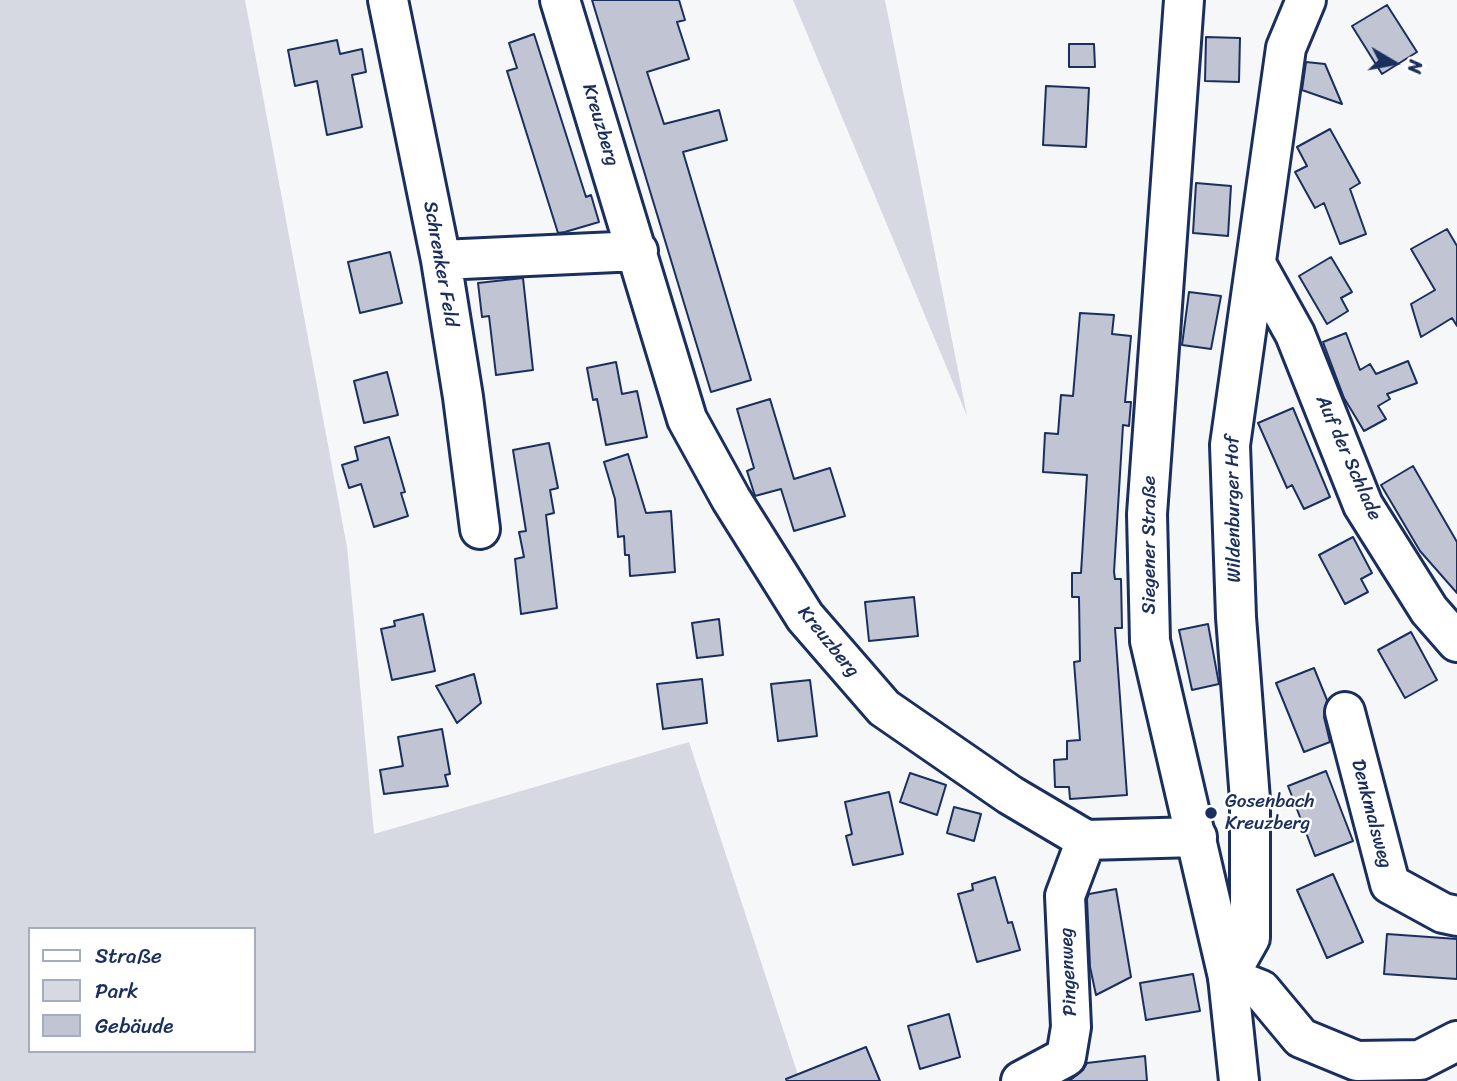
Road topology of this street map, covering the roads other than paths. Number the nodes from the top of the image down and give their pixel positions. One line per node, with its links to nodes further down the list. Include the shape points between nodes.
1 (388, 0): 6 (street, Schrenker Feld)
2 (560, 0): 5 (street, Kreuzberg)
3 (1184, 0): 11 (street, Siegener Straße, via 1147,514 1150,641)
4 (1306, 0): 7 (street, Wildenburger Hof, via 1286,48)
5 (638, 251): 6 (street); 12 (street, Kreuzberg, via 687,419 804,617 884,708)
6 (441, 260): 8 (street, Schrenker Feld)
7 (1256, 264): 9 (street, Auf der Schlade, via 1295,334 1363,505 1429,610); 14 (street, Wildenburger Hof, via 1230,445 1236,617 1250,800 1250,938)
8 (480, 529)
9 (1457, 642)
10 (1345, 712): 13 (street, Denkmalsweg, via 1390,884)
11 (1197, 837): 12 (street); 14 (street, Siegener Straße)
12 (1086, 841): 16 (street, Pingenweg, via 1065,896 1071,1027 1066,1057)
13 (1457, 916)
14 (1228, 977): 15 (street, via 1261,990 1301,1038 1357,1061 1420,1060); 17 (street, Siegener Straße)
15 (1457, 1041)
16 (1021, 1081)
17 (1239, 1081)

